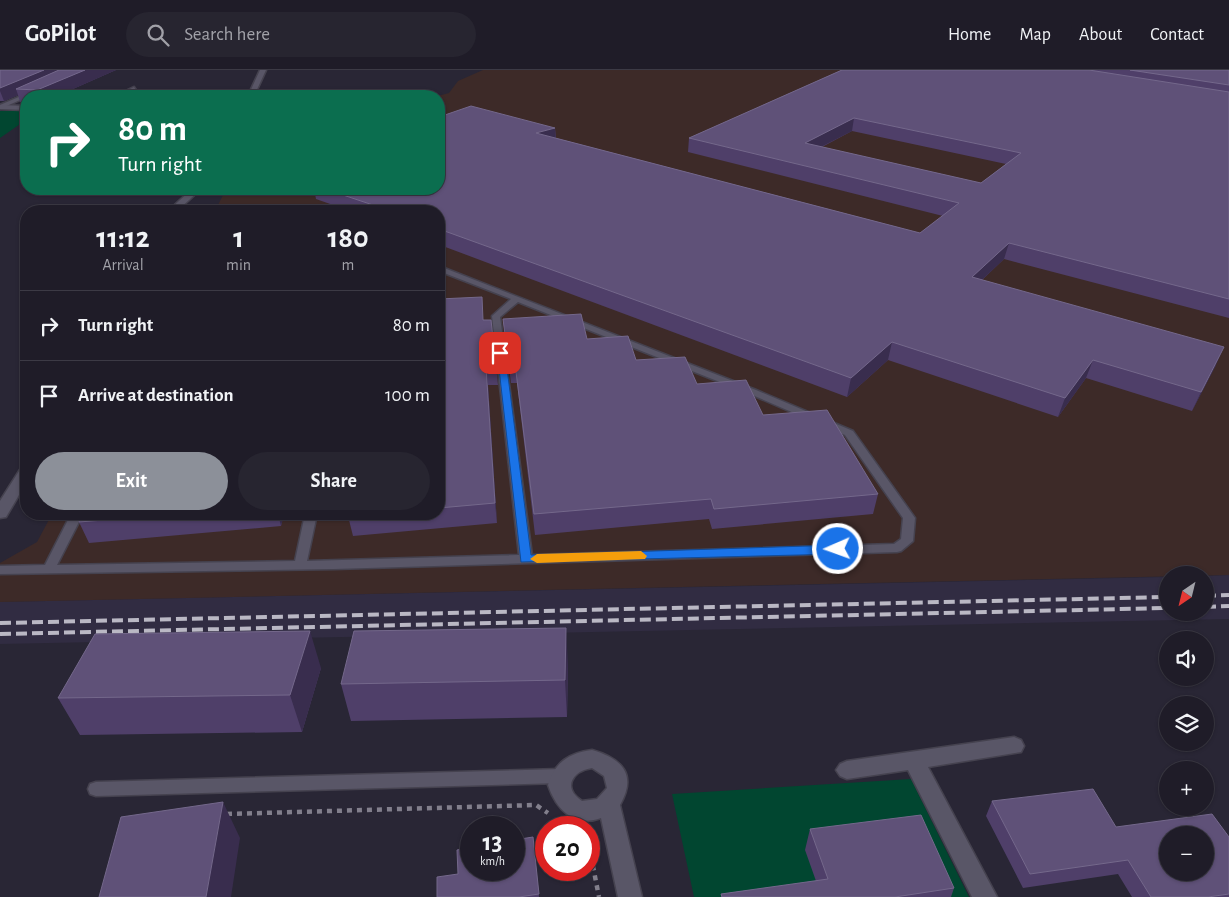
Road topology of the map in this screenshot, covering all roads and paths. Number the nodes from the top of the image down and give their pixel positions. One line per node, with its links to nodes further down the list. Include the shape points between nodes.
1 (263, 70): 4 (street)
2 (44, 88): 3 (street)
3 (39, 90)
4 (254, 90)
5 (20, 99): 6 (street)
6 (1, 107): 7 (street)
7 (20, 108)
8 (191, 195): 9 (street)
9 (179, 205)
10 (445, 270): 11 (lane)
11 (516, 299): 16 (lane, via 496,316); 16 (lane, via 849,433 909,518 907,541 897,548)
12 (20, 481): 13 (street)
13 (0, 513)
14 (74, 520): 18 (lane)
15 (310, 520): 17 (lane)
16 (526, 559): 17 (lane)
17 (300, 566): 18 (lane)
18 (49, 569): 19 (lane)
19 (0, 570)
20 (1014, 746): 21 (street)
21 (913, 760): 22 (street); 31 (street)
22 (847, 770)
23 (561, 776): 24 (lane); 25 (street, via 558,784 560,793 571,807 590,812); 25 (street, via 566,769 582,760 601,761 618,780 618,789)
24 (96, 790)
25 (609, 804): 30 (street)
26 (223, 814): 27 (path, via 536,805)
27 (552, 816)
28 (596, 881): 29 (path)
29 (599, 897)
30 (630, 897)
31 (985, 897)

